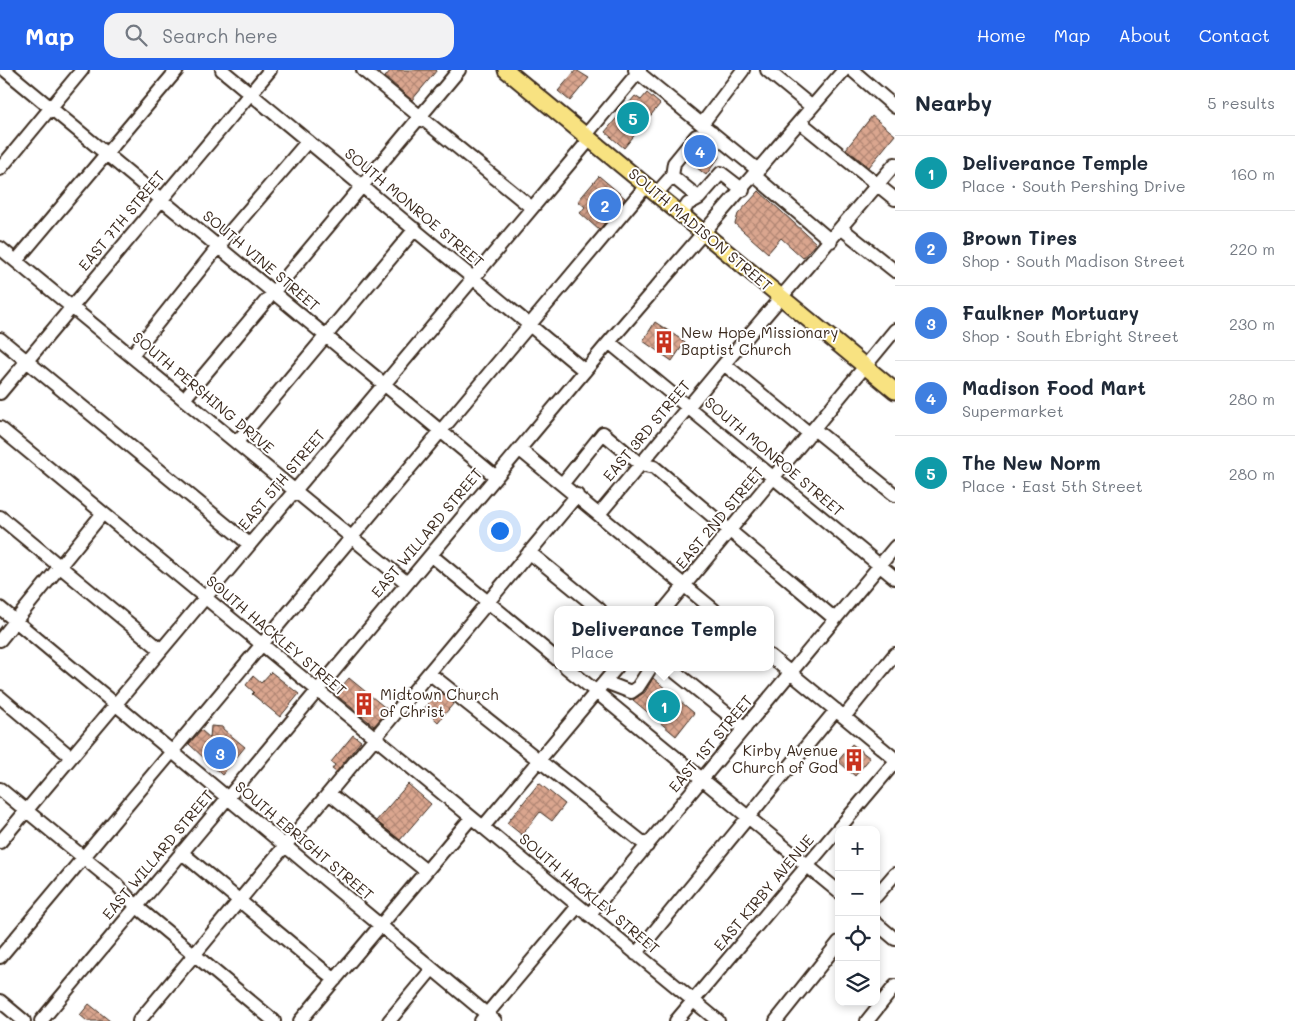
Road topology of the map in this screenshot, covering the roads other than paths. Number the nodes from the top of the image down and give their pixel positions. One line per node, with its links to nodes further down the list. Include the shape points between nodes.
1 (5, 70): 17 (street, SOUTH VINE STREET)
2 (82, 70): 17 (street)
3 (177, 70): 23 (street)
4 (222, 70): 14 (street, SOUTH MONROE STREET)
5 (270, 70): 14 (street, EAST 7TH STREET)
6 (362, 70): 18 (street)
7 (460, 70): 18 (street)
8 (506, 70): 21 (main road, SOUTH MADISON STREET)
9 (744, 70): 20 (street)
10 (767, 70): 15 (street)
11 (844, 70): 15 (street, EAST WILLARD STREET)
12 (852, 70): 16 (street)
13 (638, 71): 20 (street); 21 (street, EAST 5TH STREET)
14 (250, 93): 22 (street, SOUTH MONROE STREET); 34 (street, EAST 7TH STREET)
15 (812, 107): 19 (street, EAST WILLARD STREET)
16 (895, 107)
17 (51, 108): 23 (street, SOUTH VINE STREET); 25 (street)
18 (420, 117): 29 (street); 35 (street)
19 (800, 122): 26 (street, EAST WILLARD STREET); 28 (street)
20 (707, 128): 26 (street); 27 (street, via 696,136 674,163)
21 (587, 138): 30 (main road, SOUTH MADISON STREET); 35 (street, EAST 5TH STREET)
22 (308, 141): 29 (street, SOUTH MONROE STREET); 41 (street)
23 (106, 154): 34 (street, SOUTH VINE STREET); 43 (street)
24 (895, 164): 28 (street, EAST 3RD STREET)
25 (0, 169)
26 (757, 173): 31 (street, EAST WILLARD STREET); 40 (street)
27 (672, 176): 30 (street); 32 (street)
28 (878, 184): 33 (street); 37 (street, EAST 3RD STREET)
29 (363, 186): 38 (street, SOUTH MONROE STREET); 46 (street)
30 (651, 190): 36 (main road, SOUTH MADISON STREET); 49 (street)
31 (742, 190): 32 (street, via 721,173); 39 (street, EAST WILLARD STREET)
32 (699, 198): 36 (street, via 688,204)
33 (895, 199)
34 (161, 200): 41 (street, SOUTH VINE STREET); 48 (street, EAST 7TH STREET)
35 (532, 208): 45 (street, EAST 5TH STREET)
36 (681, 215): 39 (main road, SOUTH MADISON STREET)
37 (841, 228): 40 (street, EAST 3RD STREET); 44 (street)
38 (415, 229): 45 (street, SOUTH MONROE STREET); 51 (street)
39 (705, 233): 47 (main road, SOUTH MADISON STREET); 53 (street, EAST WILLARD STREET)
40 (831, 241): 47 (street, EAST 3RD STREET)
41 (218, 247): 46 (street, SOUTH VINE STREET); 54 (street)
42 (0, 248): 43 (street, SOUTH PERSHING DRIVE)
43 (16, 261): 48 (street, SOUTH PERSHING DRIVE)
44 (895, 271)
45 (473, 277): 49 (street, SOUTH MONROE STREET); 59 (street, EAST 5TH STREET)
46 (272, 292): 51 (street, SOUTH VINE STREET); 62 (street)
47 (781, 297): 56 (street, EAST 3RD STREET); 57 (main road, SOUTH MADISON STREET)
48 (72, 307): 54 (street, SOUTH PERSHING DRIVE); 55 (street, EAST 7TH STREET)
49 (529, 324): 58 (street, SOUTH MONROE STREET); 65 (street)
50 (895, 330): 57 (street, EAST 2ND STREET)
51 (326, 336): 59 (street, SOUTH VINE STREET); 67 (street)
52 (0, 339): 55 (street)
53 (609, 342): 58 (street, EAST WILLARD STREET); 63 (street, SOUTH MONROE STREET)
54 (132, 355): 62 (street, SOUTH PERSHING DRIVE)
55 (27, 360): 61 (street, EAST 7TH STREET); 81 (street)
56 (724, 364): 63 (street, EAST 3RD STREET); 66 (street)
57 (865, 366): 60 (main road, SOUTH MADISON STREET); 66 (street, EAST 2ND STREET)
58 (585, 371): 68 (street, EAST WILLARD STREET)
59 (384, 383): 65 (street, SOUTH VINE STREET); 73 (street, EAST 5TH STREET)
60 (895, 390)
61 (0, 393)
62 (184, 399): 67 (street, SOUTH PERSHING DRIVE)
63 (688, 407): 69 (street, EAST 3RD STREET); 71 (street, SOUTH MONROE STREET)
64 (0, 428): 76 (street, SOUTH HACKLEY STREET)
65 (440, 430): 70 (street, SOUTH VINE STREET); 80 (street)
66 (812, 431): 71 (street, EAST 2ND STREET); 74 (street)
67 (237, 442): 73 (street, SOUTH PERSHING DRIVE)
68 (519, 449): 70 (street, EAST WILLARD STREET); 72 (street)
69 (640, 464): 72 (street, via 603,433); 77 (street, EAST 3RD STREET); 79 (street, via 654,467)
70 (496, 477): 84 (street, EAST WILLARD STREET)
71 (774, 479): 79 (street, EAST 2ND STREET); 86 (street, SOUTH MONROE STREET)
72 (563, 483): 75 (street)
73 (294, 490): 80 (street, SOUTH PERSHING DRIVE); 81 (street, EAST 5TH STREET)
74 (895, 494)
75 (577, 495): 77 (street); 83 (street)
76 (103, 513): 85 (street); 90 (street, SOUTH HACKLEY STREET)
77 (600, 513): 89 (street)
78 (0, 517): 85 (street)
79 (731, 531): 89 (street, EAST 2ND STREET); 96 (street)
80 (351, 538): 88 (street, SOUTH PERSHING DRIVE); 99 (street)
81 (249, 544): 90 (street, EAST 5TH STREET)
82 (895, 546): 86 (street, EAST 1ST STREET)
83 (529, 552): 91 (street); 92 (street)
84 (431, 555): 88 (street, EAST WILLARD STREET); 91 (street)
85 (61, 566): 97 (street); 100 (street)
86 (880, 566): 87 (street, SOUTH MONROE STREET); 96 (street, EAST 1ST STREET)
87 (895, 578)
88 (407, 583): 111 (street, EAST WILLARD STREET)
89 (684, 585): 93 (street, EAST 2ND STREET); 94 (street)
90 (204, 598): 99 (street, SOUTH HACKLEY STREET); 100 (street, EAST 5TH STREET)
91 (487, 602): 102 (street); 109 (street)
92 (595, 606)
93 (667, 606)
94 (709, 606)
95 (0, 608): 97 (street, SOUTH EBRIGHT STREET)
96 (835, 620): 108 (street, EAST 1ST STREET)
97 (16, 621): 98 (street); 114 (street, SOUTH EBRIGHT STREET)
98 (0, 640)
99 (262, 645): 111 (street, SOUTH HACKLEY STREET); 118 (street)
100 (160, 650): 114 (street, EAST 5TH STREET)
101 (895, 654): 115 (street)
102 (554, 657)
103 (774, 659): 108 (street)
104 (571, 671): 112 (street)
105 (614, 671): 110 (street)
106 (648, 671): 110 (street, via 638,687 630,692)
107 (675, 671): 116 (street)
108 (790, 672): 115 (street); 116 (street, EAST 1ST STREET)
109 (429, 673): 117 (street); 120 (street)
110 (605, 682): 112 (street)
111 (317, 690): 117 (street, SOUTH HACKLEY STREET); 125 (street, EAST WILLARD STREET)
112 (596, 692): 120 (street); 122 (street)
113 (0, 697): 119 (street)
114 (115, 703): 118 (street, SOUTH EBRIGHT STREET); 119 (street, EAST 5TH STREET)
115 (840, 714): 121 (street); 128 (street)
116 (745, 728): 122 (street, EAST 1ST STREET)
117 (375, 738): 124 (street); 127 (street, SOUTH HACKLEY STREET)
118 (172, 750): 125 (street, SOUTH EBRIGHT STREET); 134 (street)
119 (71, 757): 126 (street, EAST 5TH STREET)
120 (539, 760): 129 (street); 131 (street)
121 (895, 761): 135 (street, EAST KIRBY AVENUE)
122 (702, 780): 128 (street); 131 (street, EAST 1ST STREET)
123 (0, 789): 126 (street)
124 (329, 793): 132 (street); 136 (street)
125 (227, 798): 132 (street, SOUTH EBRIGHT STREET); 133 (street, EAST WILLARD STREET)
126 (26, 811): 130 (street, EAST 5TH STREET); 134 (street)
127 (471, 818): 129 (street, SOUTH HACKLEY STREET); 136 (street)
128 (750, 819): 135 (street); 148 (street)
129 (483, 827): 142 (street, SOUTH HACKLEY STREET)
130 (0, 842)
131 (647, 846): 143 (street, EAST 1ST STREET)
132 (285, 847): 140 (street); 144 (street, SOUTH EBRIGHT STREET)
133 (181, 852): 140 (street); 141 (street, EAST WILLARD STREET)
134 (83, 858): 141 (street); 150 (street)
135 (807, 866): 138 (street); 155 (street, EAST KIRBY AVENUE)
136 (426, 871): 144 (street)
137 (895, 874): 139 (street)
138 (835, 889)
139 (880, 891)
140 (239, 901): 149 (street); 152 (street)
141 (136, 906): 149 (street); 156 (street, EAST WILLARD STREET)
142 (578, 906): 143 (street, SOUTH HACKLEY STREET); 157 (street)
143 (589, 915): 148 (street, SOUTH HACKLEY STREET)
144 (380, 926): 151 (street, SOUTH EBRIGHT STREET); 152 (street)
145 (880, 927): 146 (street)
146 (895, 939)
147 (835, 947): 165 (street)
148 (636, 954): 155 (street, SOUTH HACKLEY STREET)
149 (195, 955): 159 (street); 160 (street)
150 (0, 957)
151 (432, 969): 157 (street, SOUTH EBRIGHT STREET); 162 (street)
152 (334, 980): 161 (street)
153 (895, 986): 166 (street)
154 (0, 1001): 158 (street)
155 (693, 1001): 163 (street, EAST KIRBY AVENUE); 164 (street, SOUTH HACKLEY STREET)
156 (46, 1019)
157 (488, 1019)
158 (24, 1021)
159 (139, 1021)
160 (274, 1021)
161 (300, 1021)
162 (390, 1021)
163 (676, 1021)
164 (718, 1021)
165 (776, 1021)
166 (867, 1021)

